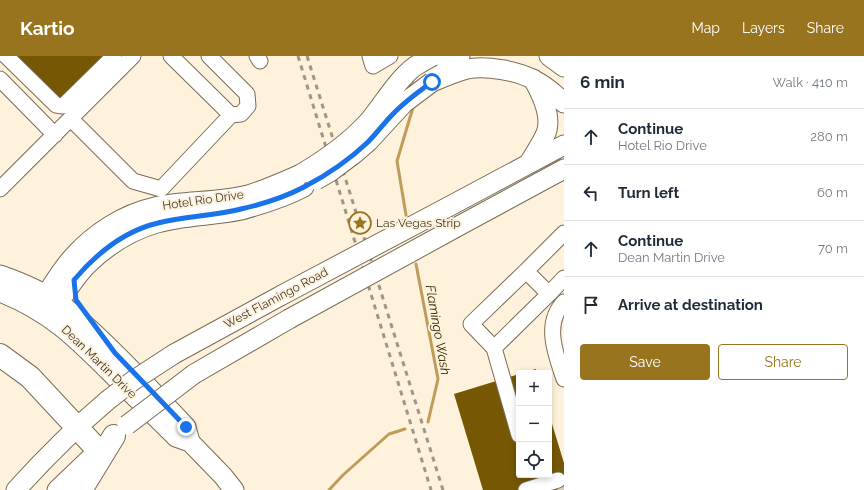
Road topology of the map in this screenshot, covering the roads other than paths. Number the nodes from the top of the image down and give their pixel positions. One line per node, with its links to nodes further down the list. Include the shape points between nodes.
1 (6, 56): 2 (street, via 56,105 63,106)
2 (114, 56)
3 (133, 56): 17 (street)
4 (170, 56): 16 (street)
5 (211, 56): 16 (street, via 247,94 248,106 240,114)
6 (370, 56): 7 (street, via 373,66)
7 (390, 56)
8 (433, 56): 27 (main road, Hotel Rio Drive, bridge, via 404,76 368,121 346,143 316,165 299,175 248,195 154,207 130,216 98,233 73,257)
9 (460, 56): 14 (main road, via 433,68 424,78)
10 (549, 56): 11 (main road)
11 (564, 67)
12 (0, 79): 18 (street)
13 (534, 80): 14 (main road, Hotel Rio Drive, via 492,68 469,69); 15 (main road, Hotel Rio Drive, via 553,92); 20 (main road, via 547,113 547,130)
14 (427, 86): 27 (main road, Hotel Rio Drive, bridge, via 394,113 354,154 304,187 287,196 241,210 157,223 130,233)
15 (564, 103)
16 (231, 115): 17 (street, via 161,189 133,181)
17 (70, 119): 18 (street)
18 (55, 135): 22 (street)
19 (564, 145): 20 (main road, West Flamingo Road)
20 (529, 163): 37 (main road, West Flamingo Road, bridge, via 174,354 134,380)
21 (564, 169): 38 (main road, West Flamingo Road, bridge, via 263,333 194,374)
22 (0, 189)
23 (564, 233): 24 (street)
24 (526, 271): 29 (street); 32 (street, via 471,324)
25 (0, 275): 31 (main road, Dean Martin Drive, via 21,282)
26 (564, 278): 29 (street)
27 (66, 280): 31 (main road, Hotel Rio Drive); 33 (main road, via 76,300)
28 (0, 292): 31 (main road, Dean Martin Drive, via 20,300)
29 (549, 294): 32 (street)
30 (564, 302): 35 (street, via 552,323 554,346)
31 (48, 306): 33 (main road, Dean Martin Drive, via 73,314); 39 (main road, Dean Martin Drive, via 80,342 176,437)
32 (494, 348): 36 (street)
33 (115, 353): 39 (main road, Dean Martin Drive, via 186,427)
34 (0, 355): 37 (highway, via 30,377)
35 (564, 379)
36 (516, 425)
37 (77, 427): 38 (highway); 42 (main road, West Flamingo Road)
38 (113, 437): 43 (main road, West Flamingo Road); 44 (highway)
39 (190, 442): 45 (main road, Dean Martin Drive)
40 (532, 478): 47 (street)
41 (558, 480): 46 (street)
42 (16, 490)
43 (57, 490)
44 (82, 490)
45 (234, 490)
46 (526, 490)
47 (535, 490)

